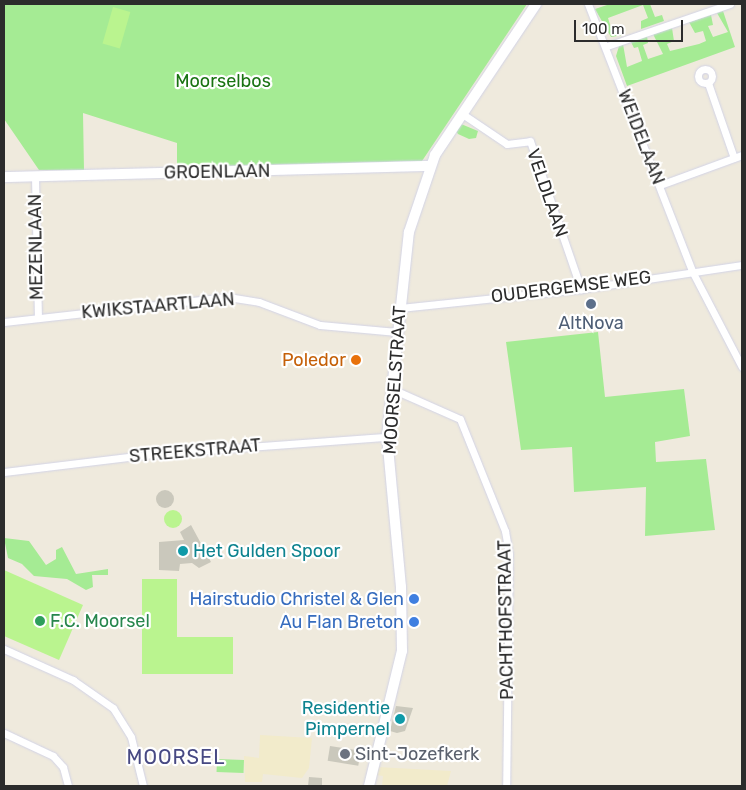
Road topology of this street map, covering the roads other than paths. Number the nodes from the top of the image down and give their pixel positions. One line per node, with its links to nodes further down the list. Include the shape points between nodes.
1 (536, 4): 6 (street, MOORSELSTRAAT)
2 (588, 4): 4 (street, WEIDELAAN)
3 (730, 4): 4 (street)
4 (607, 46): 12 (street, WEIDELAAN)
5 (708, 83): 8 (street)
6 (461, 113): 9 (street, MOORSELSTRAAT); 15 (street, VELDLAAN, via 507,144 530,141)
7 (742, 155): 8 (street)
8 (734, 158): 12 (street)
9 (429, 166): 10 (street, GROENLAAN); 16 (street, MOORSELSTRAAT, via 409,232)
10 (35, 176): 11 (street, GROENLAAN); 17 (street, MEZENLAAN)
11 (4, 177)
12 (660, 185): 14 (street, WEIDELAAN)
13 (742, 264): 14 (street, OUDERGEMSE WEG)
14 (692, 271): 15 (street, OUDERGEMSE WEG); 20 (street, WEIDELAAN)
15 (581, 290): 16 (street, OUDERGEMSE WEG)
16 (400, 308): 19 (street, MOORSELSTRAAT)
17 (38, 317): 18 (street, KWIKSTAARTLAAN); 19 (street, KWIKSTAARTLAAN, via 228,297 259,302 320,325)
18 (4, 322)
19 (397, 332): 21 (street, MOORSELSTRAAT)
20 (742, 367)
21 (392, 389): 22 (street, MOORSELSTRAAT); 29 (street, PACHTHOFSTRAAT, via 460,419 505,532 509,554)
22 (387, 437): 23 (street, STREEKSTRAAT, via 153,454); 28 (street, MOORSELSTRAAT, via 401,587 402,651)
23 (4, 472)
24 (4, 649): 27 (street, via 72,680 113,708 132,736)
25 (4, 732): 26 (street, via 53,756 63,767)
26 (68, 786)
27 (144, 786)
28 (369, 786)
29 (506, 786)

